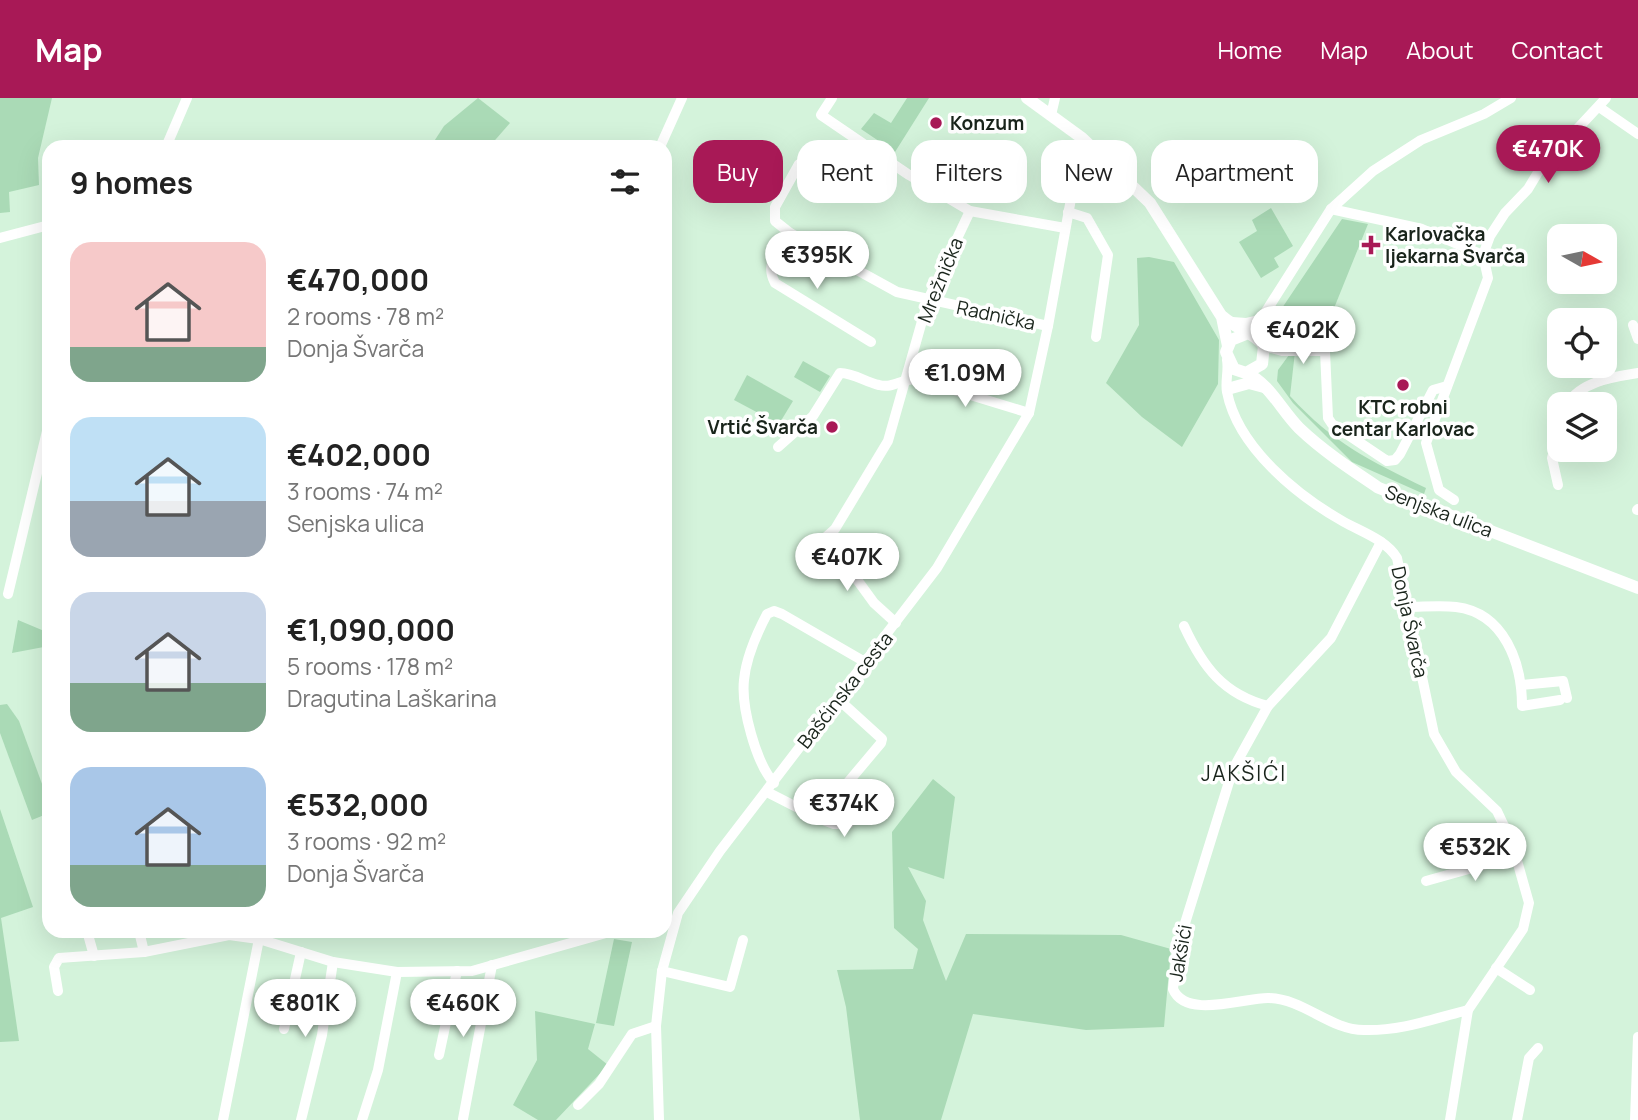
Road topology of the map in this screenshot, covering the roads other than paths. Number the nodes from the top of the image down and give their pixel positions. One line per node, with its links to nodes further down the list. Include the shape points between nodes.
1 (187, 98): 11 (street)
2 (682, 98): 12 (street)
3 (832, 98): 17 (street, via 821,114)
4 (1027, 98): 8 (main road)
5 (1055, 98): 8 (street)
6 (1511, 98): 16 (street, via 1396,155)
7 (1602, 101): 9 (street); 23 (street, via 1505,213)
8 (1051, 115): 10 (main road)
9 (1638, 134)
10 (1083, 138)
11 (169, 140)
12 (663, 140)
13 (797, 168): 21 (street, via 775,207 775,221)
14 (1137, 190): 26 (main road)
15 (1070, 203): 18 (street, Bašćinska cesta)
16 (1331, 209): 23 (street, via 1422,229); 25 (street)
17 (970, 211): 20 (street); 24 (street, Mrežnička)
18 (1068, 212): 20 (street, Bašćinska cesta); 30 (street, via 1087,218 1108,255)
19 (42, 227): 22 (street)
20 (1065, 228): 28 (street, Bašćinska cesta)
21 (790, 233): 24 (street, Radnička, via 897,292); 32 (street, via 771,262 769,273 775,283)
22 (0, 238)
23 (1483, 255): 38 (street, via 1488,278)
24 (928, 300): 28 (street, Radnička); 37 (street, Mrežnička)
25 (1265, 317): 26 (main road, via 1246,324); 29 (street); 34 (street)
26 (1225, 319): 29 (main road); 33 (main road)
27 (1633, 325): 31 (street)
28 (1048, 326): 42 (street, Bašćinska cesta)
29 (1246, 334): 33 (main road, via 1236,336); 34 (main road, via 1256,337)
30 (1096, 337)
31 (1638, 339)
32 (871, 342)
33 (1227, 352): 35 (main road, via 1234,369); 40 (street, Donja Švarča)
34 (1264, 352): 35 (main road, via 1258,368); 38 (street, via 1325,351 1328,418 1387,461 1401,454 1433,390); 39 (main road)
35 (1246, 373): 39 (main road, Senjska ulica); 40 (street)
36 (1638, 373): 41 (street, via 1587,385)
37 (907, 378): 42 (street); 43 (street, via 880,386 840,373 813,416); 52 (street, Mrežnička, via 888,440 826,537 874,603)
38 (1447, 386): 47 (street, via 1426,443 1439,490)
39 (1268, 388): 40 (main road, via 1249,383); 49 (main road, Senjska ulica, via 1301,430 1379,488)
40 (1230, 392): 48 (street, Donja Švarča, via 1250,439 1281,478 1329,513)
41 (1577, 392)
42 (1029, 413): 52 (street, Bašćinska cesta, via 937,568)
43 (778, 447)
44 (42, 450): 50 (street)
45 (1553, 462): 46 (street)
46 (1558, 485)
47 (1454, 500)
48 (1381, 542): 51 (street, Donja Švarča, via 1397,558); 57 (street, Jakšići, via 1331,638)
49 (1638, 588)
50 (8, 594)
51 (1407, 607): 55 (street, via 1458,607 1488,620 1510,643); 61 (street, Donja Švarča, via 1434,734 1456,772 1497,811)
52 (896, 623): 54 (street, Bašćinska cesta)
53 (1184, 626): 57 (street, via 1207,670 1228,690)
54 (866, 662): 56 (street, Bašćinska cesta); 58 (street, via 782,614 767,614 743,681 754,750)
55 (1522, 685): 55 (street, via 1563,681 1563,699 1521,706)
56 (838, 699): 58 (street, Bašćinska cesta); 60 (street, via 881,739)
57 (1268, 706): 85 (street, Jakšići, via 1244,746 1225,793 1177,949 1175,993 1196,1003 1219,1006 1261,998 1284,1000 1361,1031 1400,1030)
58 (770, 787): 60 (street); 63 (street, Bašćinska cesta)
59 (858, 812): 60 (street, via 848,824)
60 (818, 818)
61 (1515, 856): 62 (street); 79 (street, Donja Švarča, via 1528,911 1523,929)
62 (1426, 881)
63 (678, 913): 64 (street); 65 (street, Bašćinska cesta)
64 (672, 915)
65 (672, 924)
66 (89, 938): 76 (street)
67 (141, 938): 74 (street)
68 (214, 938): 74 (street)
69 (252, 938): 72 (street)
70 (588, 938): 78 (street)
71 (668, 938): 81 (street, Bašćinska cesta)
72 (259, 939): 75 (street); 93 (street)
73 (743, 940): 81 (street, via 730,987)
74 (144, 952): 76 (street)
75 (301, 952): 77 (street); 87 (street)
76 (94, 956): 84 (street, via 59,958 54,967)
77 (333, 962): 82 (street); 94 (street, via 322,1035)
78 (492, 965): 80 (street); 92 (street)
79 (1496, 968): 83 (street); 85 (street, Donja Švarča)
80 (457, 971): 82 (street); 90 (street)
81 (662, 971): 86 (street, Bašćinska cesta)
82 (397, 972): 95 (street, via 378,1070)
83 (1530, 990)
84 (58, 991)
85 (1468, 1010): 97 (street, Donja Švarča)
86 (656, 1026): 91 (street, via 632,1034 599,1084); 96 (street, Bašćinska cesta)
87 (284, 1029)
88 (1638, 1037): 99 (street)
89 (1538, 1048): 98 (street, via 1529,1058)
90 (439, 1055)
91 (578, 1105)
92 (463, 1119)
93 (223, 1120)
94 (300, 1120)
95 (362, 1120)
96 (659, 1120)
97 (1450, 1120)
98 (1517, 1120)
99 (1635, 1120)

